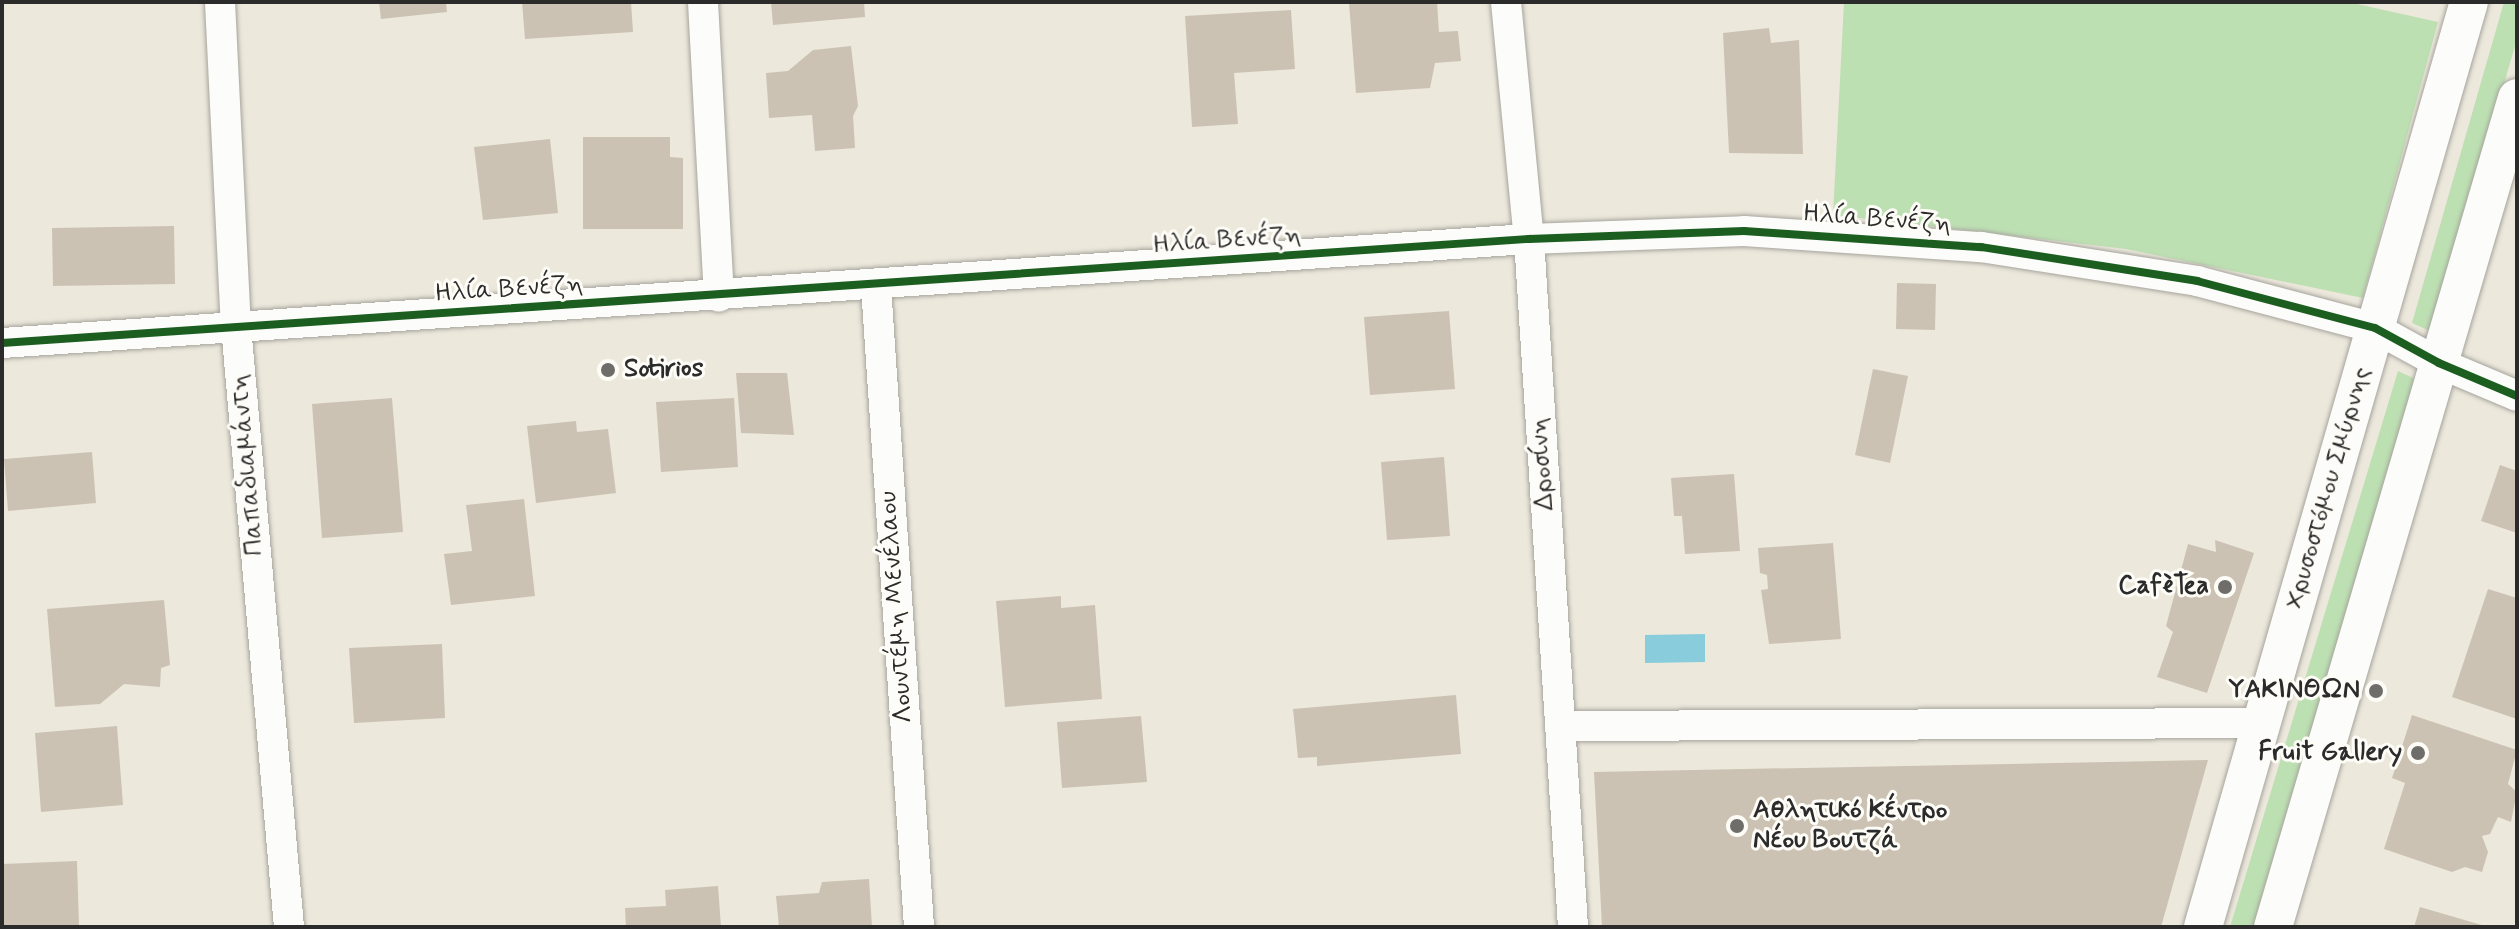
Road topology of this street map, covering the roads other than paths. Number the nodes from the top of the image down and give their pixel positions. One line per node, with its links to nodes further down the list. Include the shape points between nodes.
1 (220, 2): 9 (street, Παπαδιαμάντη)
2 (703, 2): 8 (street)
3 (1506, 2): 6 (street, Δροσίνη)
4 (2469, 2): 10 (street, Χρυσοστόμου Σμύρνης)
5 (2517, 98): 12 (street)
6 (1529, 239): 7 (street, Ηλία Βενέζη); 10 (street, Ηλία Βενέζη, via 1744,231 1981,247 2197,281); 15 (street, Δροσίνη)
7 (876, 286): 8 (street, Ηλία Βενέζη); 17 (street, Λουντέμη Μενέλαου)
8 (719, 297): 9 (street, Ηλία Βενέζη)
9 (236, 326): 11 (street, Ηλία Βενέζη); 16 (street, Παπαδιαμάντη)
10 (2375, 328): 12 (street, Ηλία Βενέζη); 14 (street, Χρυσοστόμου Σμύρνης)
11 (2, 343)
12 (2439, 363): 13 (street, Ηλία Βενέζη); 20 (street)
13 (2517, 396)
14 (2262, 723): 15 (street); 19 (street, Χρυσοστόμου Σμύρνης)
15 (1560, 726): 18 (street, Δροσίνη)
16 (289, 927)
17 (919, 927)
18 (1573, 927)
19 (2203, 927)
20 (2273, 927)

